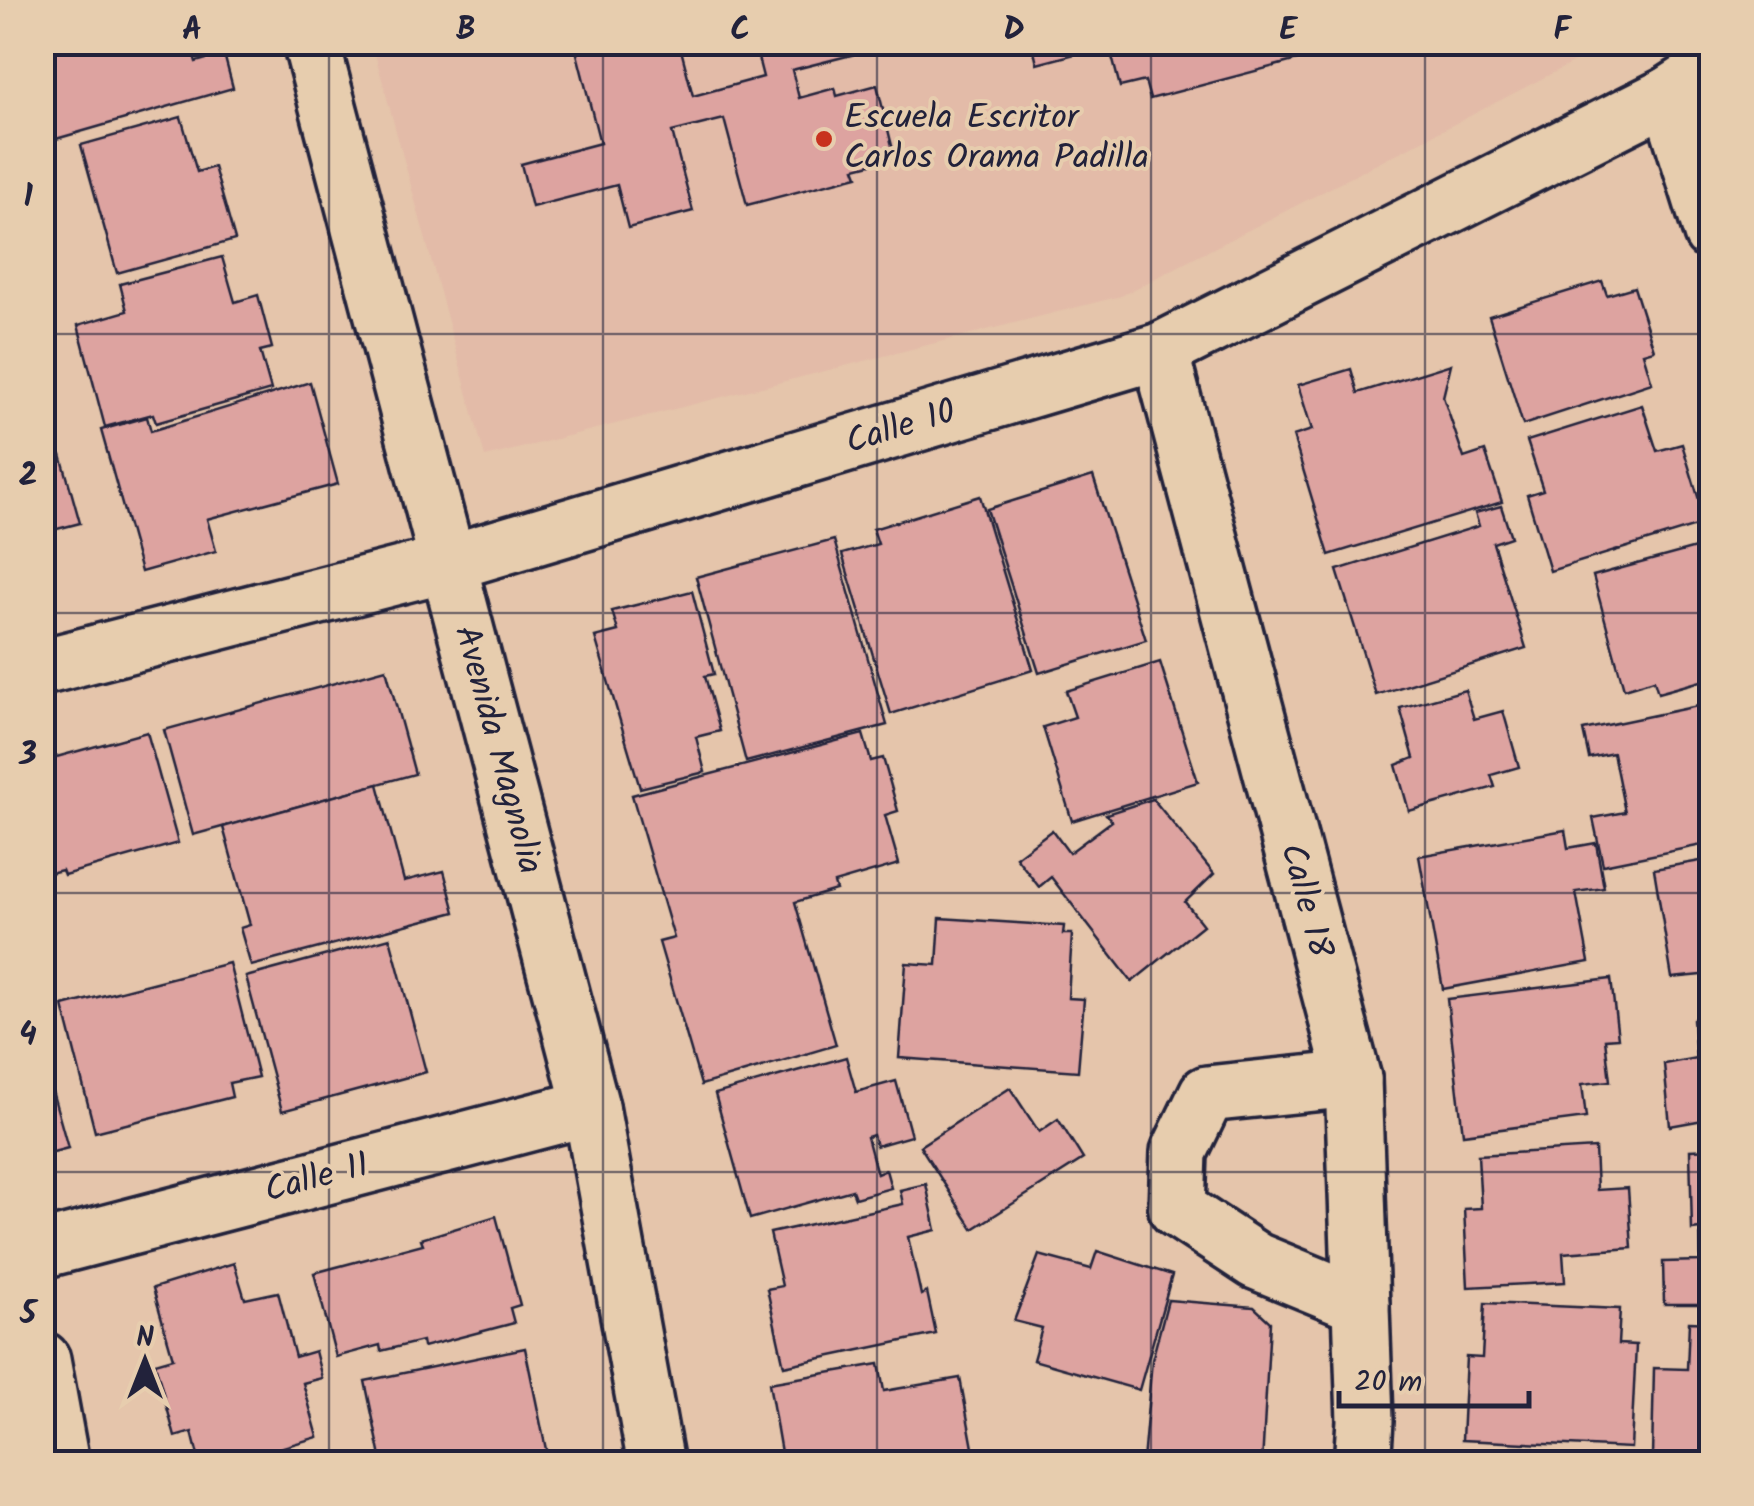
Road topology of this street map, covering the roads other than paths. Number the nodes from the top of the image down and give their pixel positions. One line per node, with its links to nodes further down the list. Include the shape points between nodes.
1 (311, 42): 5 (street, Avenida Magnolia)
2 (1690, 81): 3 (street); 4 (street, Calle 10)
3 (1712, 233)
4 (1160, 351): 5 (street, Calle 10); 7 (street, Calle 18)
5 (448, 562): 6 (street, Calle 10); 8 (street, Avenida Magnolia)
6 (42, 667)
7 (1352, 1079): 10 (street, Calle 18); 10 (street, via 1207,1094 1179,1152 1177,1210 1256,1261)
8 (592, 1108): 9 (street, Calle 11); 13 (street, Avenida Magnolia)
9 (42, 1250)
10 (1360, 1304): 14 (street, Calle 18)
11 (42, 1360): 12 (street)
12 (61, 1464)
13 (656, 1464)
14 (1362, 1464)

